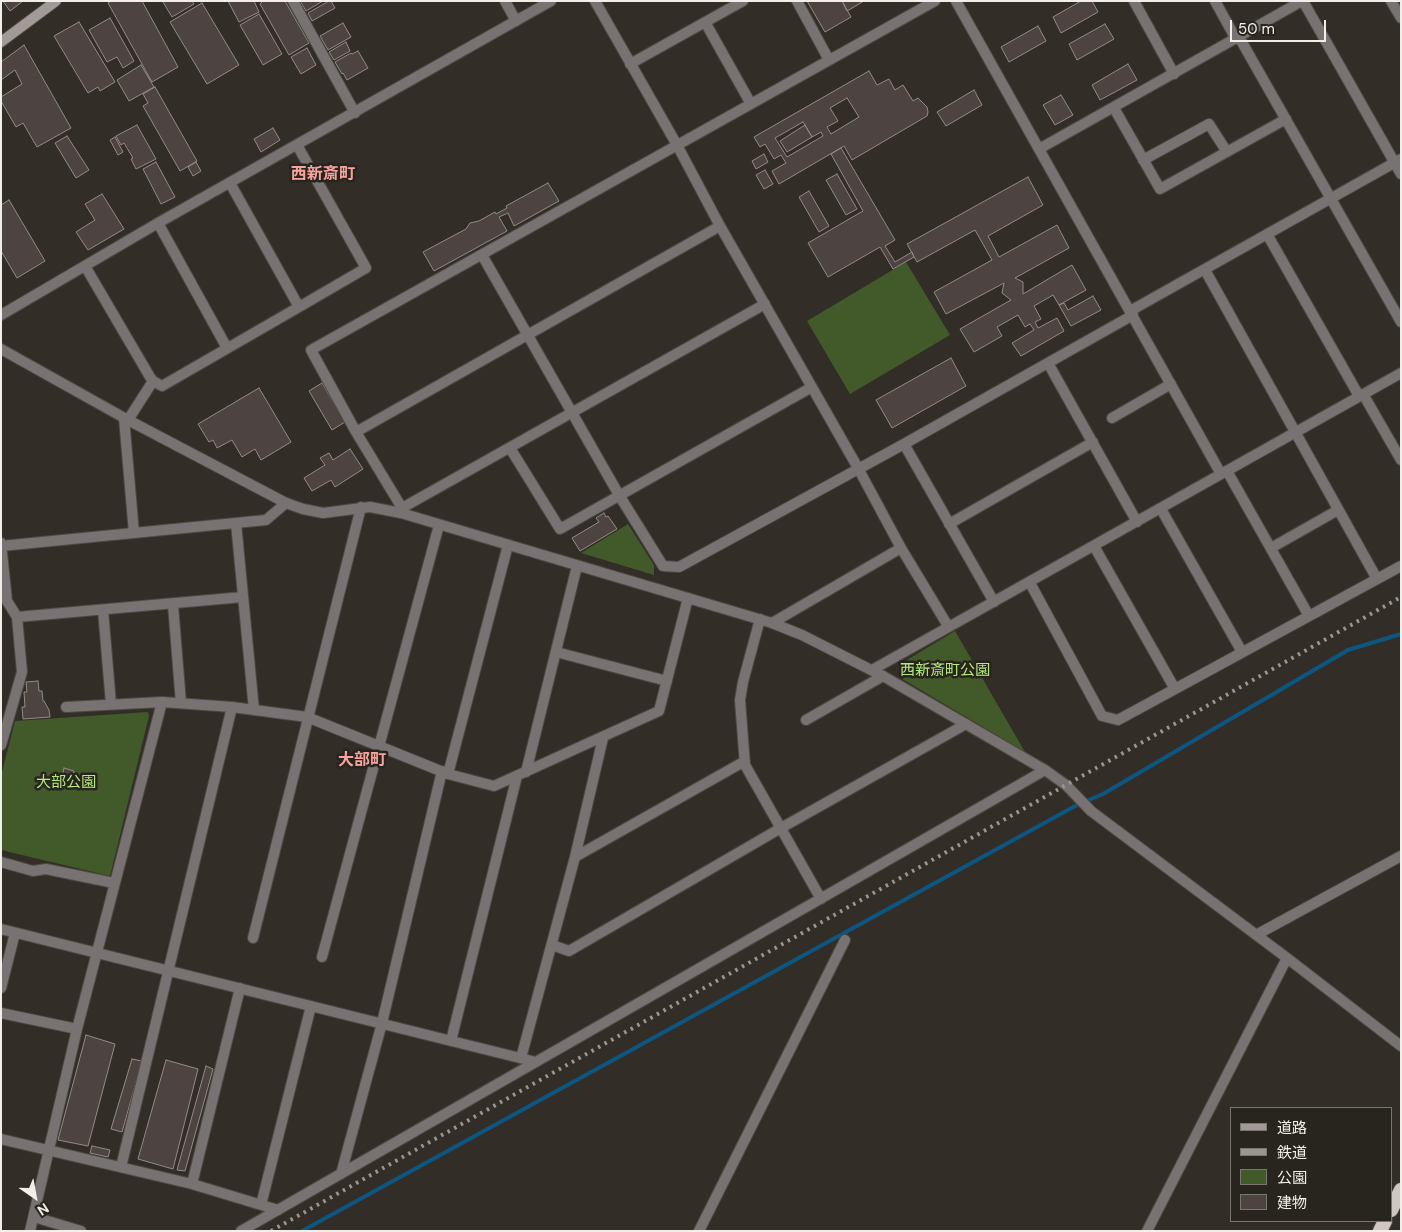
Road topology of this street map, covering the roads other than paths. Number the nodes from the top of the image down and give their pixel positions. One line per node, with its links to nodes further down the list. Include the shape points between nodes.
1 (56, 1): 18 (main road)
2 (293, 1): 24 (street)
3 (505, 1): 15 (street)
4 (550, 1): 15 (street)
5 (594, 1): 20 (street)
6 (743, 1): 16 (street)
7 (797, 1): 19 (street)
8 (935, 1): 19 (street)
9 (956, 1): 28 (street)
10 (1134, 1): 21 (street)
11 (1215, 1): 17 (street)
12 (1303, 1): 17 (street); 31 (street)
13 (1391, 1): 14 (street)
14 (1401, 18)
15 (516, 21): 24 (street)
16 (705, 22): 20 (street); 22 (street)
17 (1238, 38): 21 (street); 25 (street)
18 (1, 42)
19 (829, 60): 22 (street)
20 (630, 64): 27 (street)
21 (1174, 74): 23 (street)
22 (751, 104): 27 (street)
23 (1114, 108): 28 (street); 30 (street)
24 (355, 113): 26 (street)
25 (1286, 119): 29 (street); 34 (street)
26 (297, 145): 33 (street); 42 (street, via 366,268)
27 (677, 145): 36 (street); 38 (street)
28 (1040, 149): 43 (street)
29 (1227, 152): 30 (street, via 1210,124); 30 (street, via 1160,189)
30 (1144, 160)
31 (1398, 161): 32 (street); 34 (street)
32 (1401, 174)
33 (230, 183): 35 (street); 42 (street)
34 (1331, 198): 37 (street); 45 (street)
35 (158, 223): 39 (street); 47 (street)
36 (720, 226): 41 (street); 46 (street)
37 (1267, 234): 40 (street); 54 (street)
38 (482, 255): 46 (street); 58 (street, via 311,350)
39 (85, 266): 44 (street); 51 (street)
40 (1204, 270): 43 (street); 59 (street)
41 (765, 304): 53 (street); 55 (street)
42 (299, 307): 47 (street)
43 (1132, 313): 49 (street); 52 (street)
44 (1, 315)
45 (1401, 322)
46 (528, 334): 55 (street); 58 (street)
47 (227, 348): 51 (street, via 162,386)
48 (1, 349): 57 (street)
49 (1048, 363): 60 (street); 61 (street)
50 (1401, 373): 54 (street)
51 (153, 381): 57 (street)
52 (1171, 384): 56 (street); 65 (street)
53 (812, 387): 64 (street); 66 (street)
54 (1361, 395): 59 (street); 63 (street)
55 (573, 413): 62 (street); 66 (street)
56 (1112, 418)
57 (126, 419): 67 (street); 76 (street)
58 (356, 432): 71 (street)
59 (1295, 433): 65 (street); 70 (street)
60 (1092, 442): 72 (street); 75 (street)
61 (904, 444): 64 (street); 75 (street)
62 (510, 448): 66 (street, via 560,529); 71 (street)
63 (1401, 460)
64 (858, 468): 66 (street, via 679,567 662,566); 80 (street)
65 (1224, 473): 69 (street); 81 (street)
66 (619, 495)
67 (286, 503): 68 (street, via 323,513); 73 (street, via 266,520)
68 (361, 507): 71 (street); 108 (street)
69 (1161, 509): 72 (street); 97 (street)
70 (1338, 510): 81 (street); 84 (street)
71 (402, 511): 74 (street)
72 (1137, 522): 79 (street)
73 (236, 523): 76 (street); 86 (street)
74 (439, 524): 78 (street); 113 (street)
75 (949, 524): 88 (street)
76 (134, 533): 77 (street)
77 (1, 545): 92 (street, via 7,601)
78 (508, 545): 82 (street); 116 (street)
79 (1094, 546): 85 (street); 101 (street)
80 (901, 548): 94 (street); 95 (street)
81 (1271, 548): 91 (street)
82 (577, 566): 87 (street); 96 (street)
83 (1401, 566): 84 (street)
84 (1377, 579): 91 (street)
85 (1030, 582): 88 (street); 101 (street, via 1102,716 1118,720)
86 (243, 597): 89 (street); 107 (street)
87 (688, 598): 93 (street); 100 (street)
88 (994, 602): 95 (street)
89 (173, 605): 90 (street); 103 (street)
90 (103, 610): 92 (street); 104 (street)
91 (1309, 616): 97 (street)
92 (17, 618): 112 (street, via 22,672)
93 (760, 619): 94 (street); 114 (street, via 740,700)
94 (772, 622): 98 (street)
95 (948, 626): 98 (street)
96 (556, 652): 100 (street); 117 (street)
97 (1242, 652): 101 (street)
98 (872, 670): 99 (street)
99 (883, 676): 109 (street); 110 (street)
100 (667, 681): 111 (street, via 658,711)
101 (1175, 689)
102 (162, 702): 103 (street); 104 (street); 122 (street)
103 (181, 703): 106 (street)
104 (110, 704): 105 (street)
105 (66, 707)
106 (232, 707): 107 (street); 133 (street)
107 (254, 710): 108 (street)
108 (307, 717): 113 (street); 127 (street)
109 (806, 720)
110 (966, 724): 115 (street); 118 (street)
111 (603, 738): 117 (street); 120 (street)
112 (1, 745)
113 (378, 745): 116 (street); 131 (street)
114 (745, 761): 118 (street); 120 (street)
115 (1045, 770): 123 (street); 126 (street, via 1066,785 1091,811)
116 (445, 772): 117 (street, via 494,786); 138 (street)
117 (521, 774): 140 (street)
118 (781, 828): 123 (street); 129 (street, via 570,951)
119 (1401, 856): 126 (street)
120 (575, 857): 129 (street)
121 (1, 862): 122 (street, via 33,871 46,869)
122 (114, 883): 130 (street)
123 (821, 899): 143 (street)
124 (1, 929): 125 (street)
125 (15, 932): 130 (street); 134 (street)
126 (1256, 935): 132 (street)
127 (252, 938)
128 (845, 940): 157 (street)
129 (552, 945): 142 (street)
130 (96, 953): 133 (street); 139 (street)
131 (322, 957)
132 (1286, 958): 141 (street); 158 (street)
133 (168, 970): 135 (street); 146 (street)
134 (1, 988)
135 (240, 988): 136 (street); 148 (street)
136 (311, 1006): 138 (street); 150 (street)
137 (1, 1014): 139 (street)
138 (382, 1024): 140 (street); 147 (street)
139 (77, 1028): 145 (street)
140 (451, 1041): 142 (street)
141 (1401, 1046)
142 (521, 1058): 143 (street)
143 (536, 1062): 147 (street)
144 (1, 1139): 145 (street)
145 (49, 1150): 146 (street); 153 (street)
146 (121, 1168): 148 (street)
147 (341, 1174): 152 (street)
148 (192, 1184): 150 (street)
149 (1401, 1190): 151 (highway)
150 (261, 1206): 152 (street)
151 (1392, 1208)
152 (278, 1210): 156 (street)
153 (34, 1216): 154 (street); 155 (street)
154 (30, 1231)
155 (81, 1231)
156 (241, 1231)
157 (699, 1231)
158 (1147, 1231)

